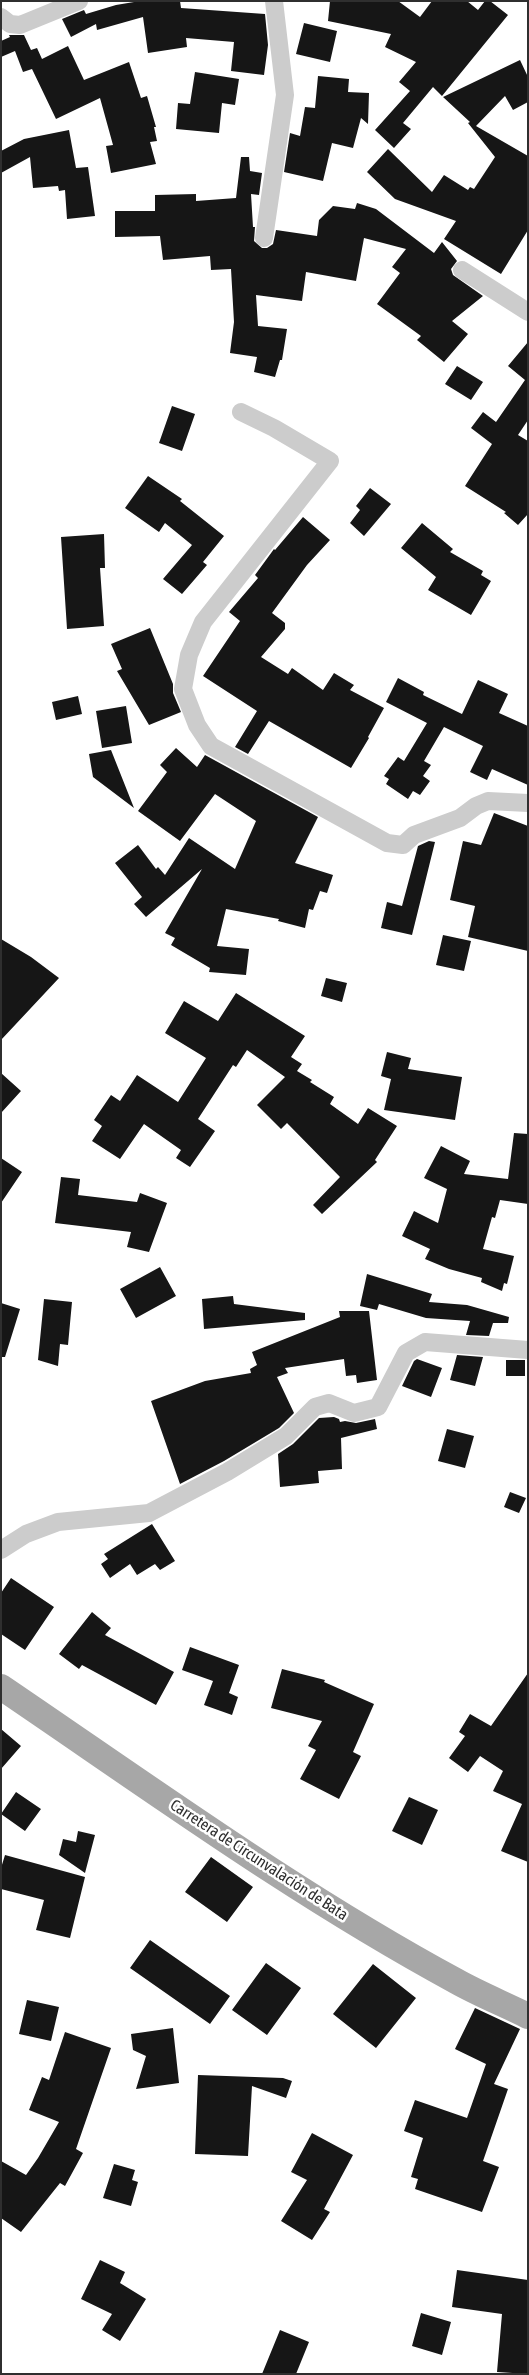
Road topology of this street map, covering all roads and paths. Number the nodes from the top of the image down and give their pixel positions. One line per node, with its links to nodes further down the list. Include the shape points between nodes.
1 (78, 1): 3 (street, via 20,25 10,24)
2 (274, 1): 4 (street, via 285,95)
3 (1, 17)
4 (264, 238)
5 (462, 270): 6 (street)
6 (528, 312)
7 (241, 412): 8 (street, via 330,461 203,622 189,655 183,689 197,725 211,746 386,843 403,845 414,836 460,818 488,801)
8 (528, 802)
9 (528, 1350): 10 (street, via 425,1342 406,1353 378,1407 354,1413 329,1403 315,1407 286,1436 149,1513 58,1522 26,1534)
10 (1, 1550)
11 (1, 1687): 12 (main road, Carretera de Circunvalación de Bata, via 349,1920 457,1982)
12 (528, 2016)

